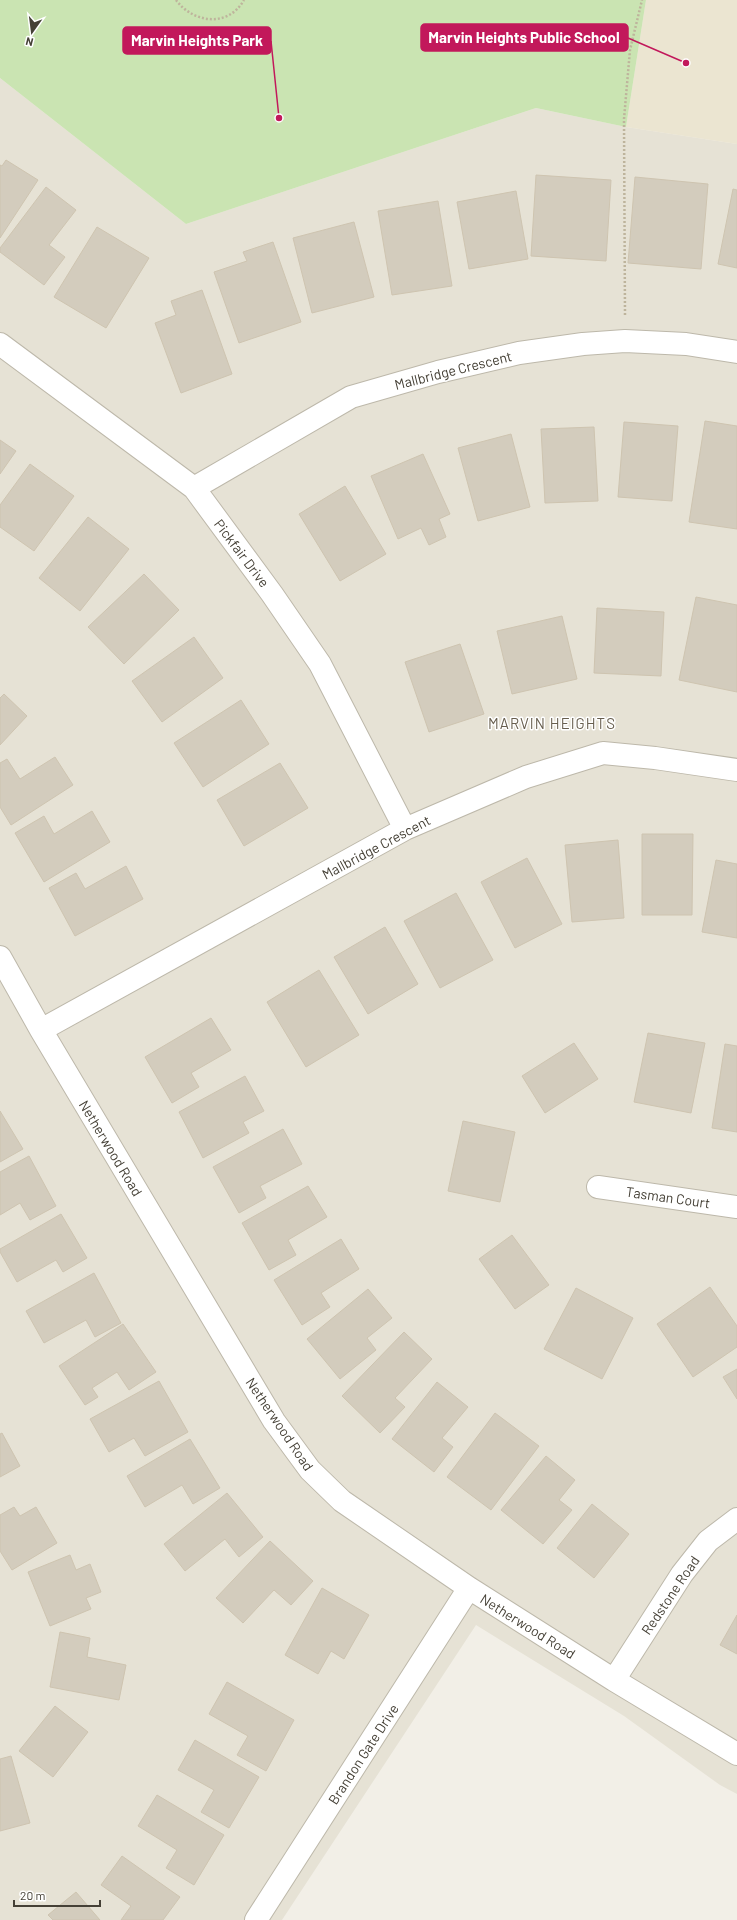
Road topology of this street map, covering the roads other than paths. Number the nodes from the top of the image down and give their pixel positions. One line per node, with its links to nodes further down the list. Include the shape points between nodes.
1 (0, 344): 3 (street, Pickfair Drive)
2 (737, 352): 3 (street, Mallbridge Crescent, via 686,344 625,341 519,353 438,372 351,398)
3 (194, 488): 5 (street, Pickfair Drive, via 320,664)
4 (737, 770): 5 (street, Mallbridge Crescent, via 603,753 526,777)
5 (405, 829): 7 (street, Mallbridge Crescent)
6 (0, 957): 7 (street, Netherwood Road)
7 (40, 1030): 11 (street, Netherwood Road, via 274,1421 310,1470 342,1501)
8 (598, 1187): 9 (street, Tasman Court)
9 (737, 1207)
10 (737, 1520): 12 (street, Redstone Road, via 708,1541 682,1574)
11 (469, 1588): 12 (street, Netherwood Road); 14 (street, Brandon Gate Drive)
12 (614, 1680): 13 (street, Netherwood Road)
13 (737, 1754)
14 (256, 1920)

